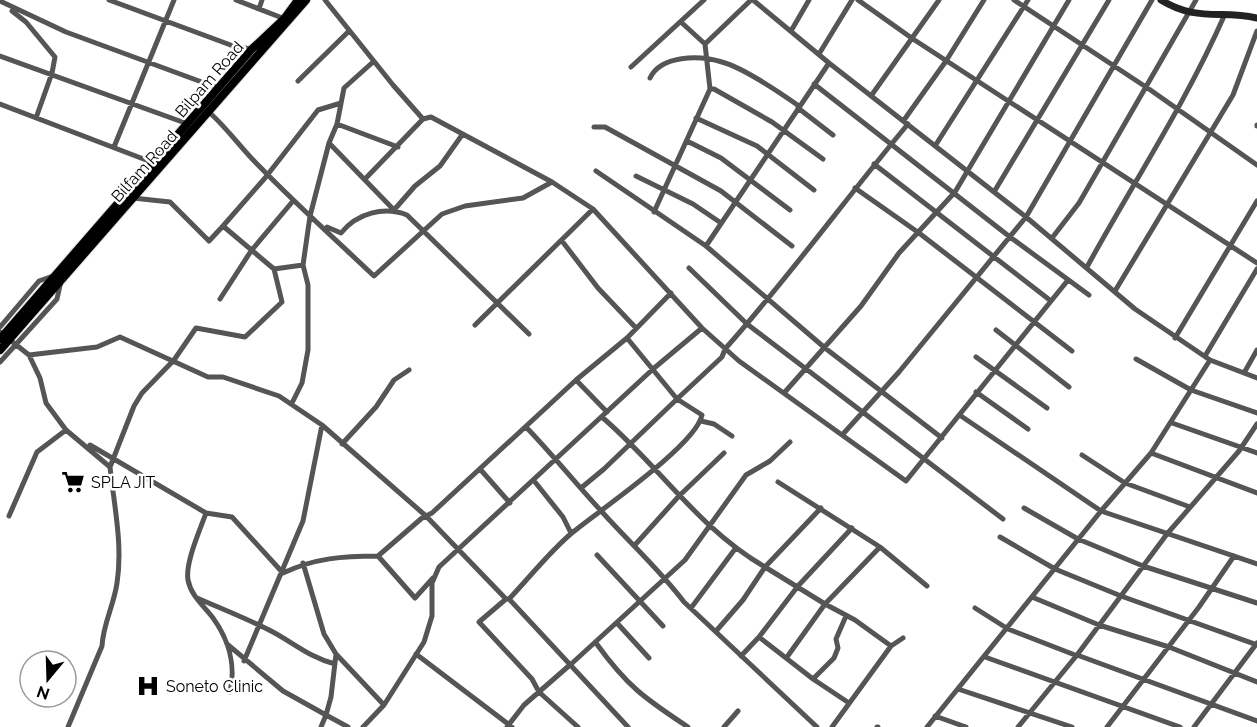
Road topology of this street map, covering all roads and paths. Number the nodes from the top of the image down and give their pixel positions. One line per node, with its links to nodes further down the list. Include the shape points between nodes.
1 (109, 0): 30 (street)
2 (174, 0): 30 (street)
3 (236, 0): 25 (street)
4 (262, 0): 25 (street)
5 (298, 0): 28 (main road, Bilpam Road)
6 (306, 0): 28 (main road, Bilfam Road)
7 (324, 0): 35 (street)
8 (704, 0): 31 (street)
9 (809, 0): 33 (street)
10 (852, 0): 40 (street)
11 (858, 0): 36 (street)
12 (939, 0): 36 (street)
13 (984, 0): 43 (street)
14 (1014, 0): 24 (street)
15 (1028, 0): 24 (street)
16 (1069, 0): 32 (street)
17 (1109, 0): 38 (street)
18 (1152, 0): 48 (street)
19 (1161, 0): 26 (main road)
20 (1196, 0): 26 (street)
21 (0, 1): 23 (street)
22 (754, 1): 33 (street); 37 (street)
23 (6, 6): 44 (street); 49 (street, via 26,22 55,57)
24 (1024, 6): 32 (street); 52 (street)
25 (259, 9): 28 (street)
26 (1189, 13): 27 (main road); 54 (street)
27 (1224, 14): 29 (main road); 63 (street, via 1202,68)
28 (287, 18): 39 (main road, Bilpam Road); 64 (main road, Bilfam Road)
29 (1257, 18)
30 (165, 20): 39 (street); 44 (street)
31 (682, 23): 37 (street); 47 (street)
32 (1054, 27): 38 (street); 58 (street)
33 (791, 31): 40 (street)
34 (1257, 31): 74 (street, via 1233,95)
35 (348, 32): 45 (street); 51 (street)
36 (913, 39): 43 (street); 57 (street)
37 (705, 44): 42 (street)
38 (1083, 46): 48 (street); 68 (street)
39 (252, 49): 55 (main road, Bilpam Road)
40 (819, 54): 46 (street)
41 (0, 56): 49 (street)
42 (709, 60): 50 (street, via 675,58 653,71); 56 (street); 62 (street, via 722,62 768,85)
43 (946, 61): 52 (street); 69 (street)
44 (147, 62): 55 (street); 59 (street)
45 (374, 62): 60 (street, via 344,88); 67 (street)
46 (829, 63): 53 (street); 57 (street)
47 (631, 67)
48 (1114, 67): 54 (street); 77 (street)
49 (52, 73): 59 (street); 65 (street)
50 (650, 78)
51 (298, 81)
52 (979, 81): 58 (street); 81 (street)
53 (814, 84): 62 (street); 79 (street)
54 (1146, 87): 63 (street); 86 (street)
55 (218, 88): 70 (main road, Bilpam Road)
56 (710, 89): 66 (street); 73 (street)
57 (872, 96): 69 (street)
58 (1010, 101): 68 (street); 92 (street)
59 (132, 103): 70 (street); 82 (street)
60 (341, 103): 71 (street); 93 (street, via 318,110)
61 (0, 104): 65 (street)
62 (799, 107): 73 (street); 76 (street)
63 (1177, 108): 74 (street); 98 (street)
64 (210, 113): 93 (street, via 233,133); 104 (main road, Bilfam Road)
65 (36, 118): 82 (street)
66 (696, 118): 78 (street); 84 (street)
67 (423, 119): 75 (street, via 431,117); 83 (street)
68 (1039, 120): 77 (street); 103 (street)
69 (906, 122): 79 (street); 81 (street)
70 (188, 124): 87 (main road, Bilpam Road)
71 (336, 124): 80 (street); 83 (street)
72 (594, 127): 89 (street, via 605,128)
73 (783, 130): 84 (street); 85 (street)
74 (1210, 131): 90 (street); 108 (street)
75 (462, 135): 97 (street); 110 (street, via 440,166)
76 (833, 135)
77 (1072, 140): 86 (street); 115 (street)
78 (687, 141): 89 (street); 95 (street)
79 (892, 142): 88 (street); 102 (street)
80 (329, 143): 96 (street); 114 (street)
81 (935, 146): 92 (street)
82 (114, 147): 87 (street)
83 (398, 147): 96 (street)
84 (767, 154): 95 (street); 101 (street)
85 (823, 159)
86 (1102, 162): 98 (street); 122 (street, via 1079,203)
87 (154, 163): 135 (main road, Bilpam Road)
88 (873, 164): 99 (street); 112 (street)
89 (676, 165): 100 (street); 107 (street)
90 (1257, 165)
91 (596, 171): 113 (street)
92 (967, 172): 102 (street); 103 (street)
93 (267, 174): 105 (street); 118 (street)
94 (636, 176): 100 (street)
95 (751, 178): 107 (street); 111 (street)
96 (365, 179): 110 (street)
97 (552, 182): 109 (street); 119 (street, via 524,198 465,206 442,214)
98 (1133, 182): 108 (street); 131 (street)
99 (855, 188): 120 (street); 142 (street)
100 (666, 190): 113 (street); 116 (street)
101 (814, 190)
102 (955, 192): 112 (street); 121 (street)
103 (994, 192): 115 (street)
104 (133, 198): 118 (street, via 170,202 208,241); 135 (main road, Bilfam Road)
105 (293, 201): 114 (street); 127 (street)
106 (1257, 201): 124 (street)
107 (734, 203): 116 (street); 126 (street)
108 (1166, 204): 124 (street); 138 (street)
109 (592, 209): 123 (street); 139 (street)
110 (394, 210): 117 (street, via 357,217 341,233); 119 (street, via 407,215)
111 (790, 210)
112 (938, 211): 120 (street); 128 (street)
113 (654, 212): 125 (street)
114 (310, 216): 117 (street); 130 (street)
115 (1026, 217): 121 (street); 122 (street)
116 (721, 223): 125 (street)
117 (323, 225): 119 (street, via 374,276)
118 (223, 226): 127 (street)
119 (422, 231): 144 (street)
120 (919, 233): 136 (street); 155 (street)
121 (1010, 237): 128 (street); 137 (street)
122 (1052, 238): 131 (street)
123 (562, 241): 144 (street); 148 (street, via 598,288)
124 (1230, 245): 129 (street); 154 (street)
125 (706, 246): 142 (street)
126 (792, 246)
127 (251, 251): 133 (street); 141 (street)
128 (991, 256): 136 (street); 143 (street)
129 (1257, 263)
130 (303, 265): 133 (street); 178 (street, via 309,285 308,350 302,383)
131 (1087, 267): 138 (street)
132 (689, 268): 146 (street)
133 (274, 269): 164 (street, via 282,302 253,331 245,337 196,328)
134 (1257, 269): 162 (street)
135 (58, 278): 152 (main road, Bilpam Road); 152 (street, via 57,299)
136 (974, 278): 145 (street); 174 (street)
137 (1068, 280): 140 (street); 143 (street)
138 (1115, 291): 154 (street)
139 (670, 293): 148 (street); 149 (street)
140 (1089, 295)
141 (220, 299)
142 (766, 300): 146 (street); 155 (street)
143 (1051, 301): 145 (street)
144 (499, 305): 147 (street); 151 (street)
145 (1033, 323): 159 (street); 194 (street)
146 (747, 324): 156 (street); 168 (street)
147 (475, 325)
148 (636, 328): 153 (street)
149 (702, 328): 156 (street); 166 (street)
150 (996, 330): 172 (street)
151 (529, 334)
152 (5, 336): 157 (main road); 160 (street); 165 (street)
153 (627, 338): 166 (street); 171 (street)
154 (1175, 338): 162 (street)
155 (825, 348): 168 (street); 174 (street)
156 (725, 349): 176 (street); 177 (street, via 712,368)
157 (0, 350)
158 (1257, 350): 169 (street)
159 (1072, 351)
160 (29, 355): 164 (street, via 97,347 120,337); 191 (street, via 46,403)
161 (976, 357): 179 (street)
162 (1208, 358): 169 (street); 173 (street)
163 (1136, 359): 173 (street)
164 (174, 360): 178 (street, via 208,377 223,377); 204 (street, via 138,399)
165 (0, 362)
166 (653, 369): 177 (street); 180 (street)
167 (408, 370): 198 (street, via 394,380 376,407)
168 (806, 370): 176 (street); 181 (street)
169 (1244, 373): 170 (street)
170 (1257, 378)
171 (576, 380): 180 (street); 189 (street)
172 (1069, 387)
173 (1191, 390): 182 (street); 186 (street)
174 (880, 391): 181 (street); 194 (street)
175 (975, 391): 190 (street)
176 (784, 393): 192 (street)
177 (677, 399): 185 (street, via 702,415); 196 (street)
178 (292, 403): 188 (street)
179 (1047, 408)
180 (607, 412): 184 (street)
181 (862, 412): 192 (street); 206 (street)
182 (1257, 413)
183 (961, 416): 222 (street)
184 (603, 418): 196 (street); 205 (street)
185 (701, 421): 193 (street); 209 (street)
186 (1172, 423): 199 (street); 201 (street)
187 (1257, 424): 199 (street)
188 (322, 425): 198 (street); 245 (street, via 303,520)
189 (526, 427): 205 (street); 208 (street)
190 (1028, 429)
191 (66, 430): 195 (street); 224 (street, via 37,452)
192 (843, 434): 206 (street, via 906,481)
193 (732, 436)
194 (942, 438): 206 (street)
195 (83, 442): 204 (street); 207 (street)
196 (631, 442): 209 (street); 214 (street)
197 (790, 442): 227 (street, via 770,461 746,475)
198 (342, 444): 225 (street)
199 (1242, 447): 202 (street); 210 (street)
200 (724, 453): 216 (street)
201 (1151, 453): 210 (street); 213 (street)
202 (1257, 453)
203 (1082, 455): 213 (street)
204 (112, 457): 207 (street); 223 (street)
205 (558, 459): 214 (street); 217 (street)
206 (923, 459): 226 (street)
207 (110, 467): 303 (street, via 119,542 117,583 102,646)
208 (480, 469): 217 (street); 225 (street)
209 (653, 470): 216 (street); 221 (street)
210 (1217, 478): 215 (street); 218 (street)
211 (535, 482): 229 (street)
212 (778, 482): 219 (street)
213 (1125, 483): 218 (street); 222 (street)
214 (581, 488): 221 (street)
215 (1257, 493)
216 (679, 496): 227 (street); 233 (street)
217 (510, 503): 236 (street)
218 (1190, 507): 230 (street)
219 (821, 508): 228 (street); 243 (street)
220 (1024, 508): 232 (street)
221 (601, 511): 229 (street); 233 (street)
222 (1101, 511): 230 (street); 232 (street)
223 (206, 513): 245 (street, via 232,517); 252 (street, via 188,568)
224 (9, 516)
225 (426, 516): 236 (street); 238 (street)
226 (1003, 519)
227 (709, 526): 235 (street); 247 (street)
228 (852, 528): 234 (street); 248 (street)
229 (572, 533): 254 (street)
230 (1167, 534): 239 (street); 242 (street)
231 (1000, 537): 244 (street)
232 (1078, 539): 242 (street); 244 (street)
233 (634, 546): 247 (street)
234 (880, 547): 249 (street); 257 (street)
235 (735, 549): 243 (street); 258 (street)
236 (458, 550): 246 (street, via 439,567); 254 (street)
237 (597, 555): 255 (street)
238 (378, 556): 240 (street, via 332,556); 246 (street, via 415,598)
239 (1234, 556): 241 (street); 250 (street)
240 (303, 563): 245 (street); 275 (street, via 324,634)
241 (1257, 564)
242 (1143, 566): 250 (street); 251 (street)
243 (765, 567): 248 (street); 267 (street)
244 (1055, 569): 251 (street); 253 (street)
245 (283, 573): 263 (street)
246 (436, 576): 276 (street, via 430,594 432,616)
247 (666, 579): 255 (street); 258 (street); 284 (street)
248 (798, 586): 257 (street); 268 (street)
249 (927, 586)
250 (1212, 586): 256 (street); 261 (street)
251 (1121, 596): 261 (street); 264 (street)
252 (195, 597): 263 (street); 270 (street, via 213,618)
253 (1032, 597): 264 (street); 266 (street)
254 (507, 599): 284 (street); 292 (street, via 479,622 532,679)
255 (642, 601): 262 (street); 265 (street)
256 (1257, 603)
257 (825, 604): 260 (street); 279 (street)
258 (691, 608): 267 (street)
259 (975, 608): 266 (street)
260 (846, 616): 273 (street); 286 (street, via 836,639 834,658)
261 (1189, 619): 272 (street); 274 (street)
262 (617, 623): 271 (street); 281 (street)
263 (260, 625): 282 (street); 283 (street, via 313,657)
264 (1099, 625): 274 (street); 277 (street)
265 (663, 626)
266 (1008, 629): 277 (street); 280 (street)
267 (717, 630): 278 (street)
268 (759, 637): 278 (street); 279 (street)
269 (903, 638): 273 (street)
270 (226, 643): 282 (street); 291 (street, via 233,663)
271 (596, 643): 284 (street); 309 (street, via 626,683)
272 (1257, 644): 285 (street)
273 (891, 646): 293 (street)
274 (1169, 647): 285 (street); 287 (street)
275 (336, 654): 283 (street); 295 (street)
276 (416, 654): 295 (street); 302 (street)
277 (1076, 655): 287 (street); 288 (street)
278 (741, 656): 311 (street)
279 (787, 657): 286 (street)
280 (985, 657): 288 (street); 290 (street)
281 (649, 658)
282 (244, 661): 299 (street, via 283,691)
283 (335, 664): 299 (street)
284 (569, 666): 292 (street); 308 (street)
285 (1235, 674): 289 (street); 294 (street)
286 (813, 680): 293 (street)
287 (1145, 680): 294 (street); 296 (street)
288 (1053, 682): 296 (street); 298 (street)
289 (1257, 682)
290 (958, 689): 298 (street); 300 (street)
291 (230, 692)
292 (539, 692): 302 (street); 307 (street)
293 (849, 703): 312 (street)
294 (1213, 703): 301 (street); 319 (street)
295 (384, 705): 306 (street)
296 (1123, 707): 317 (street); 318 (street)
297 (738, 711): 310 (street)
298 (1030, 712): 315 (street); 316 (street)
299 (326, 715): 304 (street); 305 (street)
300 (935, 716): 313 (street); 314 (street)
301 (1257, 721)
302 (509, 726)
303 (68, 727)
304 (321, 727)
305 (348, 727)
306 (363, 727)
307 (578, 727)
308 (628, 727)
309 (688, 727)
310 (724, 727)
311 (818, 727)
312 (832, 727)
313 (927, 727)
314 (966, 727)
315 (1018, 727)
316 (1072, 727)
317 (1107, 727)
318 (1180, 727)
319 (1194, 727)

